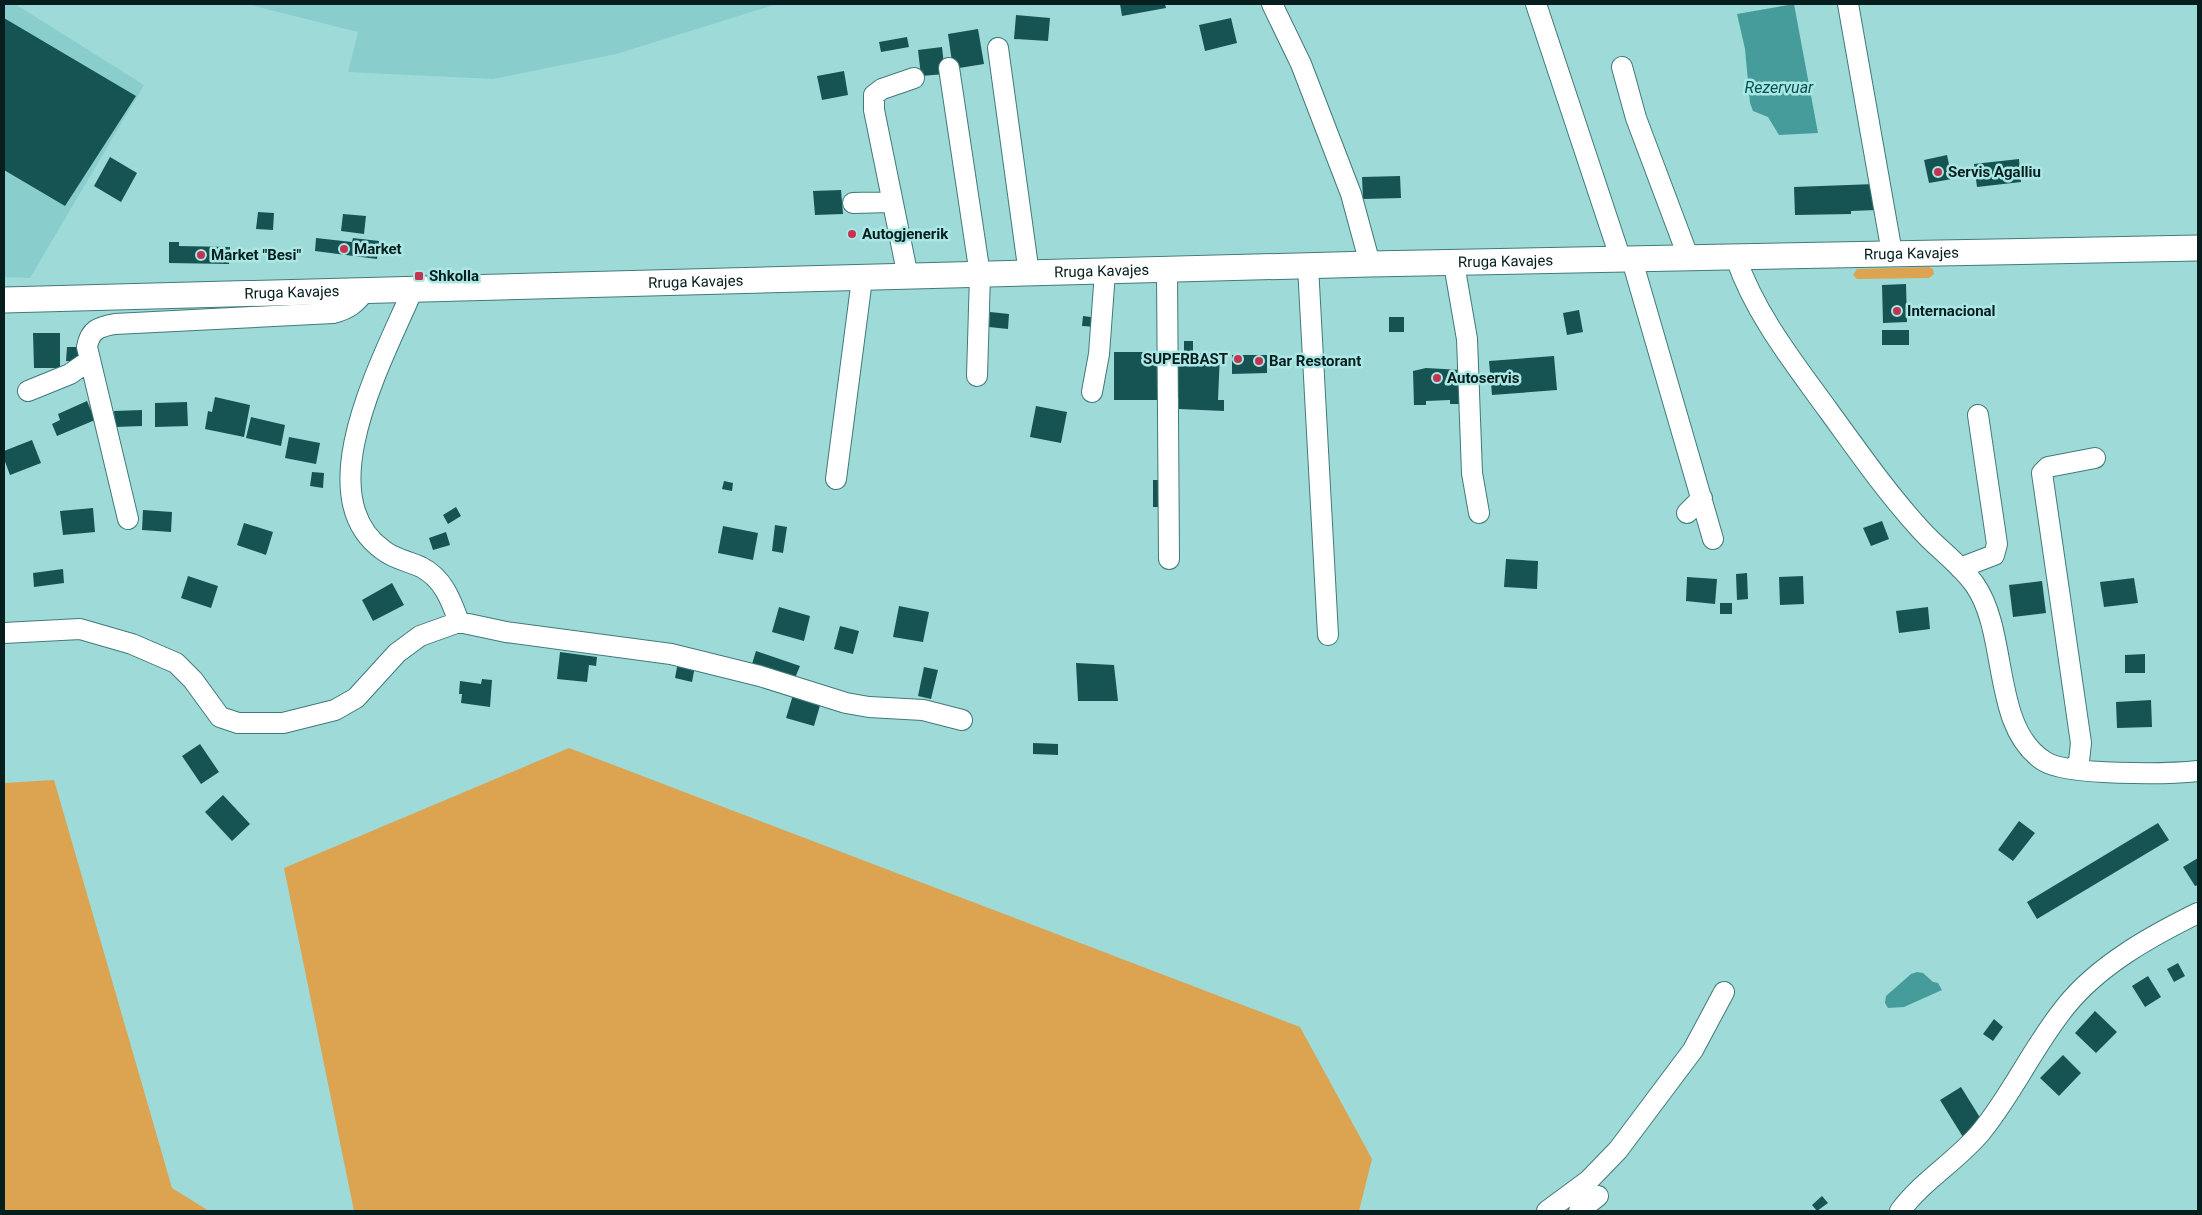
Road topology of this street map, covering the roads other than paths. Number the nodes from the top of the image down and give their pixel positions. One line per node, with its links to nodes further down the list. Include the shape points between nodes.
1 (1272, 4): 15 (street, via 1301,64 1351,194)
2 (1536, 4): 14 (street)
3 (1848, 4): 11 (street)
4 (998, 48): 20 (street)
5 (1622, 67): 13 (street, via 1636,118)
6 (949, 68): 21 (street)
7 (914, 78): 8 (street, via 874,95)
8 (891, 202): 9 (street); 22 (street)
9 (853, 203)
10 (2198, 248): 11 (main road, Rruga Kavajes)
11 (1892, 253): 12 (main road, Rruga Kavajes)
12 (1736, 258): 13 (main road, Rruga Kavajes); 40 (street, via 1743,280 1795,365 1868,465 1922,530)
13 (1689, 259): 14 (main road, Rruga Kavajes)
14 (1627, 260): 16 (main road, Rruga Kavajes); 34 (street)
15 (1370, 264): 16 (main road, Rruga Kavajes); 17 (main road, Rruga Kavajes)
16 (1454, 264): 35 (street, via 1467,339 1472,473)
17 (1308, 266): 18 (main road, Rruga Kavajes); 43 (street)
18 (1167, 270): 19 (main road, Rruga Kavajes); 39 (street)
19 (1105, 272): 20 (main road, Rruga Kavajes); 30 (street, via 1100,354)
20 (1029, 274): 21 (main road, Rruga Kavajes)
21 (980, 275): 22 (main road, Rruga Kavajes); 28 (street)
22 (908, 278): 23 (main road, Rruga Kavajes)
23 (862, 279): 24 (main road, Rruga Kavajes); 33 (street)
24 (412, 289): 25 (main road, Rruga Kavajes); 41 (street, via 362,412 350,472 350,492 355,514 366,533 382,550 421,567 438,580 447,592)
25 (366, 290): 26 (main road, Rruga Kavajes); 27 (street, via 346,310 333,313 102,326 88,337 86,347)
26 (4, 300)
27 (90, 360): 29 (street, via 70,374); 37 (street)
28 (977, 376)
29 (28, 391)
30 (1092, 392)
31 (1978, 415): 40 (street, via 1997,544 1994,554)
32 (2095, 458): 45 (street, via 2048,467 2042,473 2081,743 2079,760)
33 (836, 479)
34 (1702, 498): 36 (street); 38 (street)
35 (1479, 513)
36 (1687, 513)
37 (128, 519)
38 (1713, 539)
39 (1169, 559)
40 (1960, 568): 45 (street, via 1975,584 1989,610 2007,695 2026,746 2045,762)
41 (459, 622): 42 (street, via 420,636 397,653 356,698 335,710 283,723 238,723 220,717 176,663 132,644 80,629); 44 (street, via 506,632 671,654 760,676 846,703 869,708 923,710)
42 (4, 632)
43 (1328, 635)
44 (962, 720)
45 (2073, 769): 46 (street, via 2119,773)
46 (2198, 771)
47 (2198, 913): 52 (street, via 2129,952 2066,1005 1980,1133 1914,1192)
48 (1724, 992): 50 (street, via 1693,1050 1618,1150 1589,1180)
49 (1598, 1196): 51 (street)
50 (1547, 1211)
51 (1579, 1211)
52 (1900, 1211)

